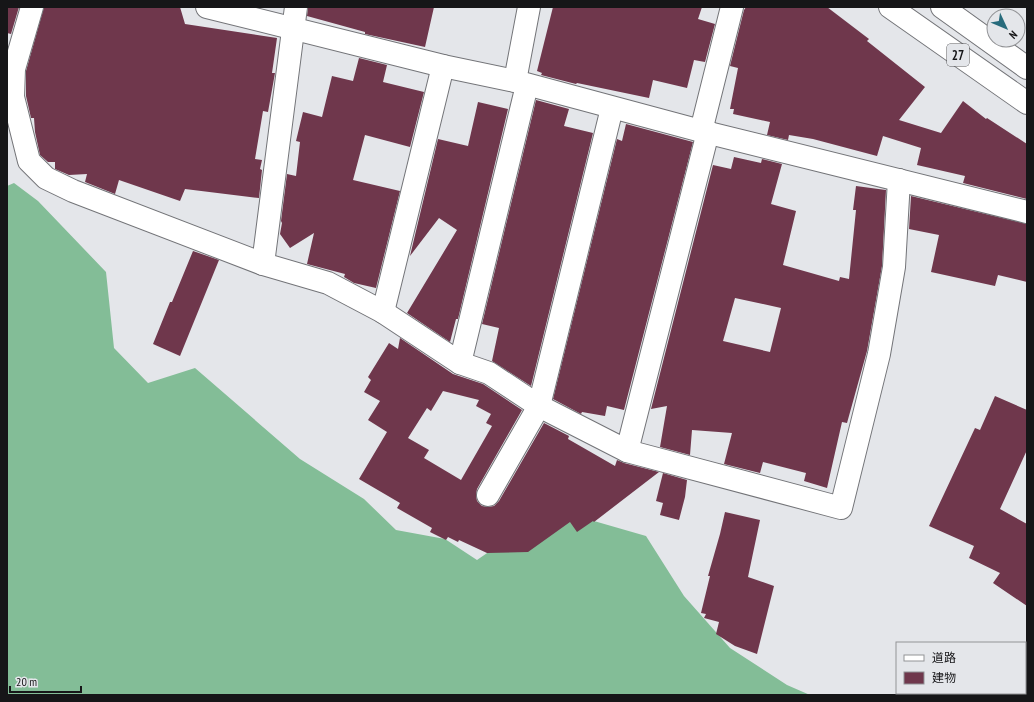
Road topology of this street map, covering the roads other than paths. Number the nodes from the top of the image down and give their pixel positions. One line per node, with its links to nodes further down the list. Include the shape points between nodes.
1 (32, 7): 17 (street, via 14,69 12,97 29,161 46,178 73,191)
2 (207, 7): 8 (street)
3 (296, 7): 8 (street)
4 (529, 7): 11 (street)
5 (732, 7): 14 (street)
6 (890, 7): 12 (street, 27)
7 (951, 10): 10 (street, 27)
8 (293, 29): 9 (street); 17 (street)
9 (443, 66): 11 (street); 18 (street)
10 (1027, 68)
11 (521, 83): 13 (street); 19 (street)
12 (1027, 103)
13 (612, 108): 14 (street); 20 (street)
14 (704, 132): 15 (street); 21 (street)
15 (900, 180): 16 (street); 21 (street, via 894,267 879,354 841,508)
16 (1027, 212)
17 (263, 264): 18 (street, via 328,283)
18 (383, 312): 19 (street)
19 (460, 363): 20 (street, via 489,373)
20 (539, 406): 21 (street); 22 (street)
21 (627, 451)
22 (488, 495)

